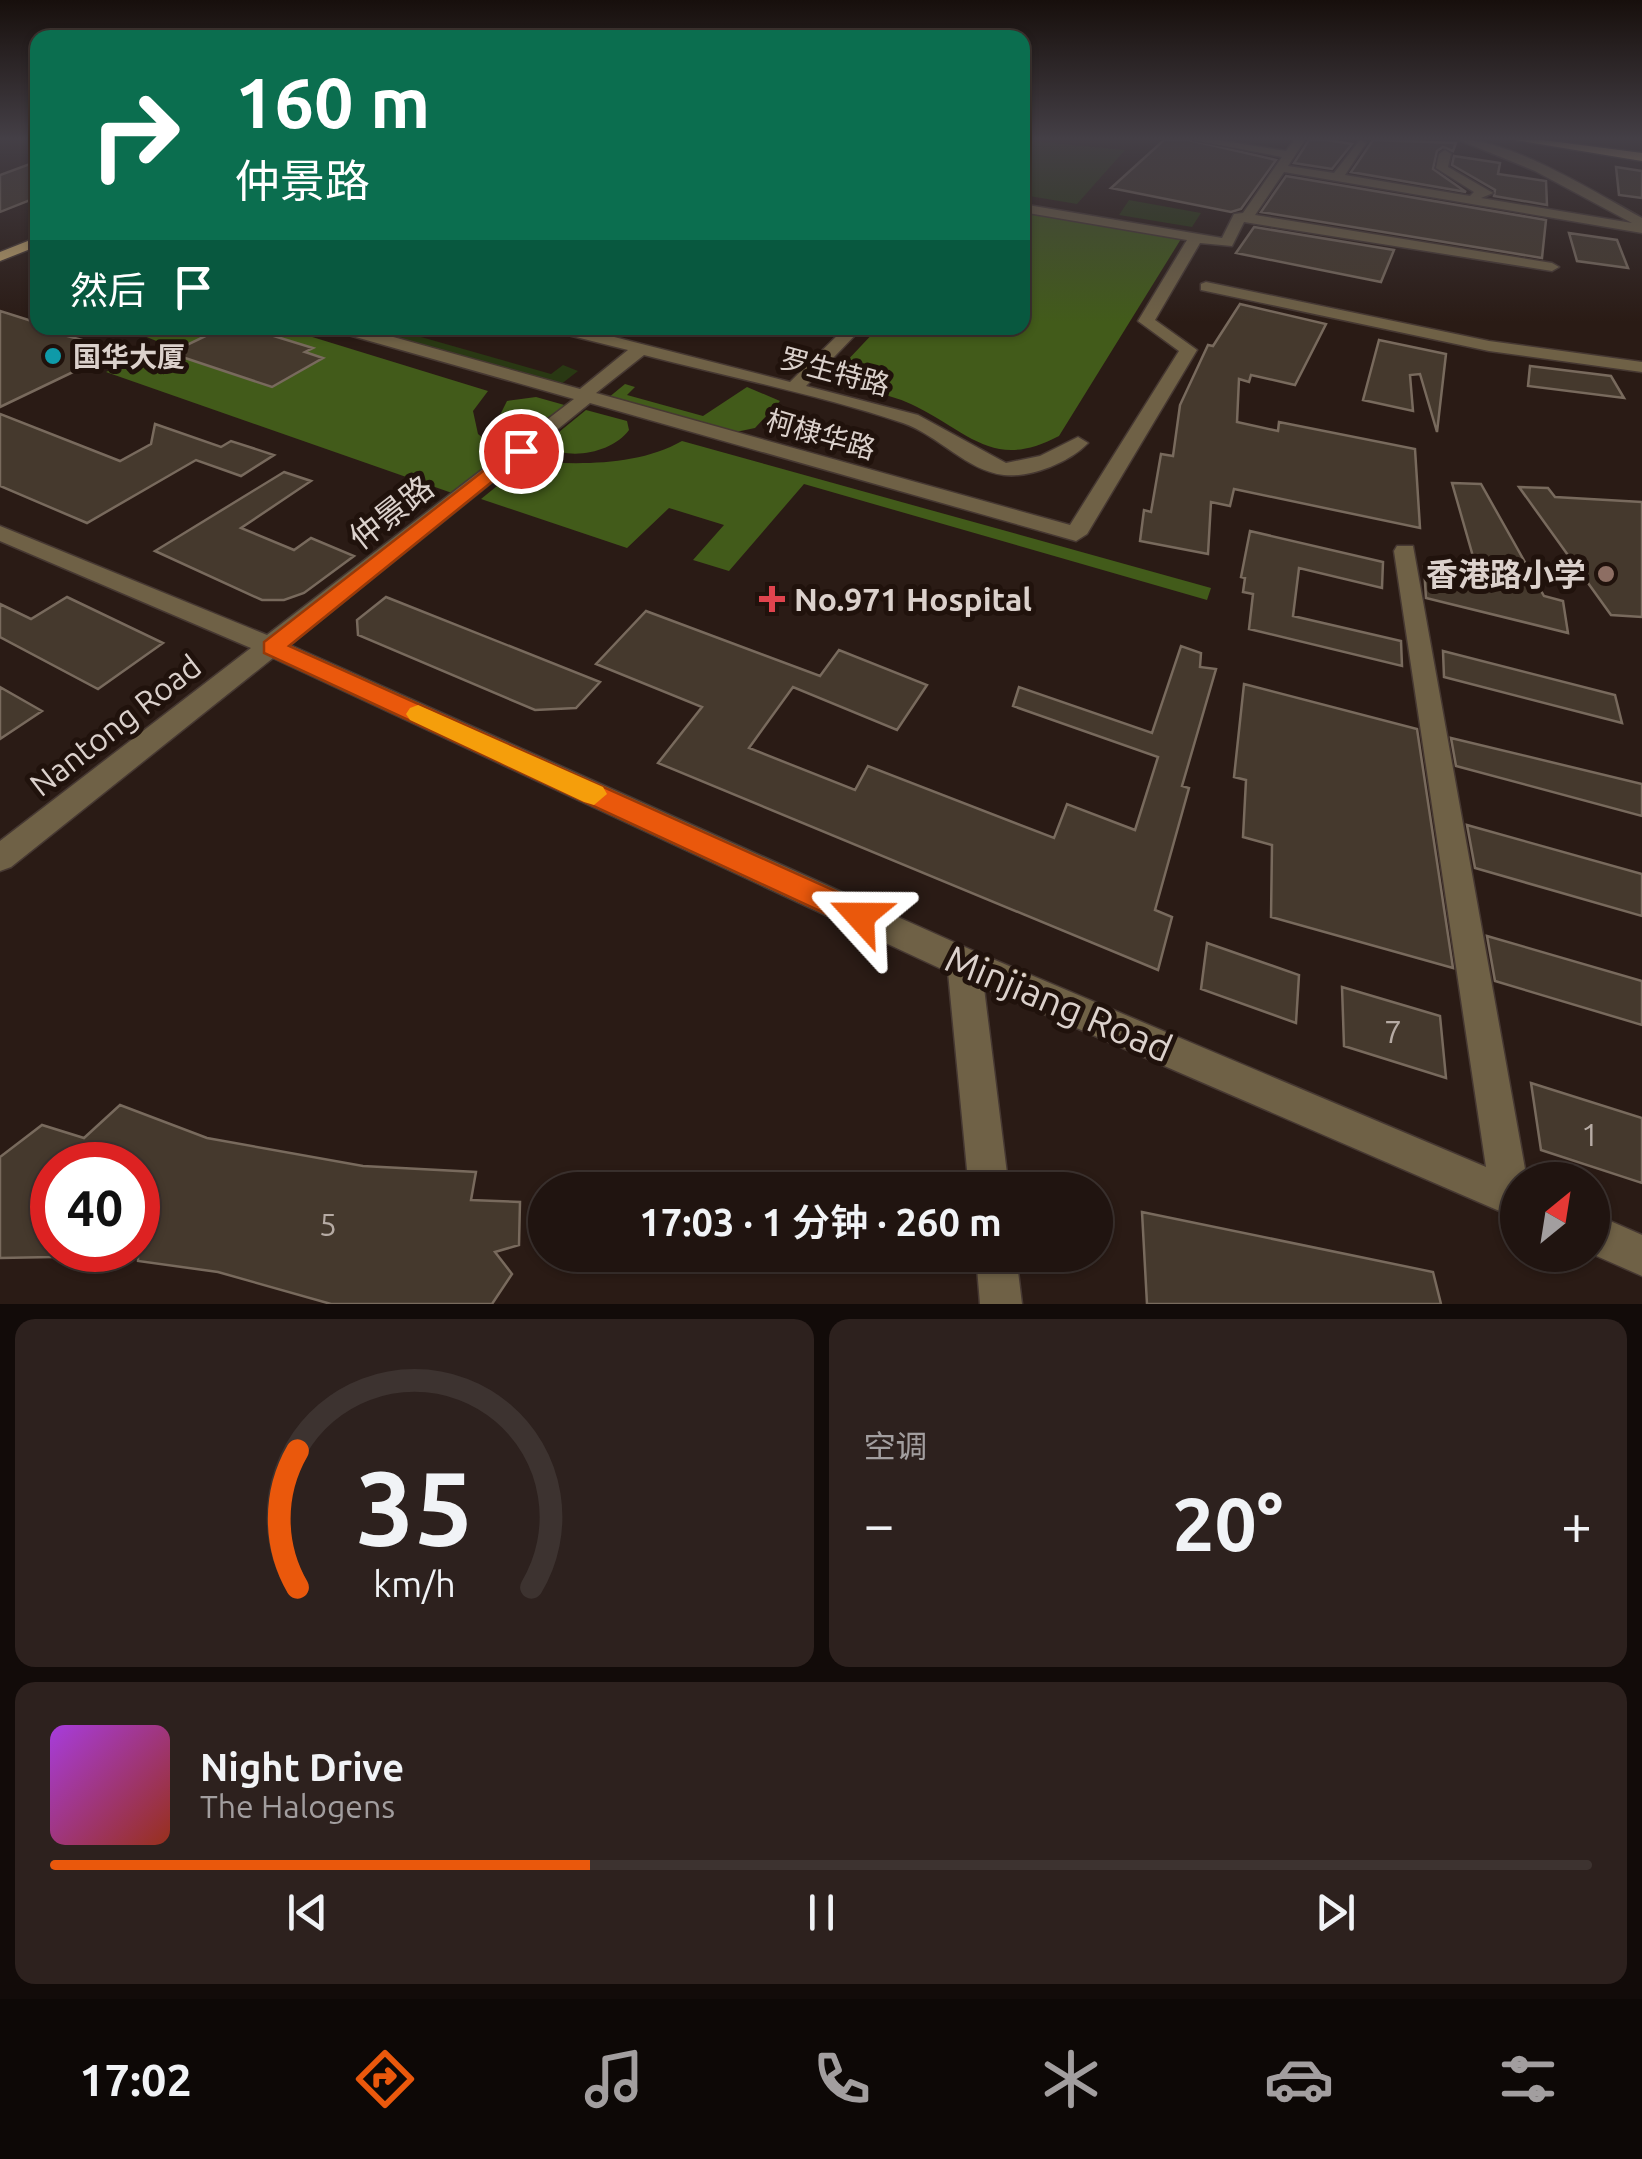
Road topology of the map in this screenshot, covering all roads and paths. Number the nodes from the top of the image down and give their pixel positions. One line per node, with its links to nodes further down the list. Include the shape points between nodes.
1 (1257, 201): 5 (street)
2 (1478, 201): 6 (street)
3 (1597, 201): 6 (street)
4 (1030, 209): 8 (street)
5 (1248, 214)
6 (1642, 226)
7 (30, 229): 9 (main road)
8 (1196, 237): 12 (street, via 1227,242 1238,217); 20 (street, 柯棣华路, via 1146,321 1188,350 1076,534)
9 (0, 242)
10 (30, 244): 11 (main road)
11 (0, 257)
12 (1552, 267)
13 (1206, 287): 18 (street, via 1489,346)
14 (369, 335): 20 (street, 柯棣华路)
15 (589, 335): 17 (street, 罗生特路)
16 (847, 335): 19 (street)
17 (640, 348): 19 (street, 罗生特路); 20 (street, 仲景路)
18 (1642, 367)
19 (793, 388): 21 (street, 罗生特路, via 930,426 983,464 1006,470 1036,468)
20 (584, 396): 24 (street, 仲景路)
21 (1078, 443)
22 (0, 533): 24 (street, Minjiang Road)
23 (1405, 551): 27 (street)
24 (272, 648): 25 (street, Nantong Road); 26 (street, Minjiang Road)
25 (0, 858)
26 (964, 963): 28 (street); 29 (street, Minjiang Road)
27 (1508, 1162)
28 (987, 1172)
29 (1500, 1192)
30 (1610, 1242): 31 (street)
31 (1642, 1256)
32 (998, 1272): 33 (street)
33 (1001, 1304)

